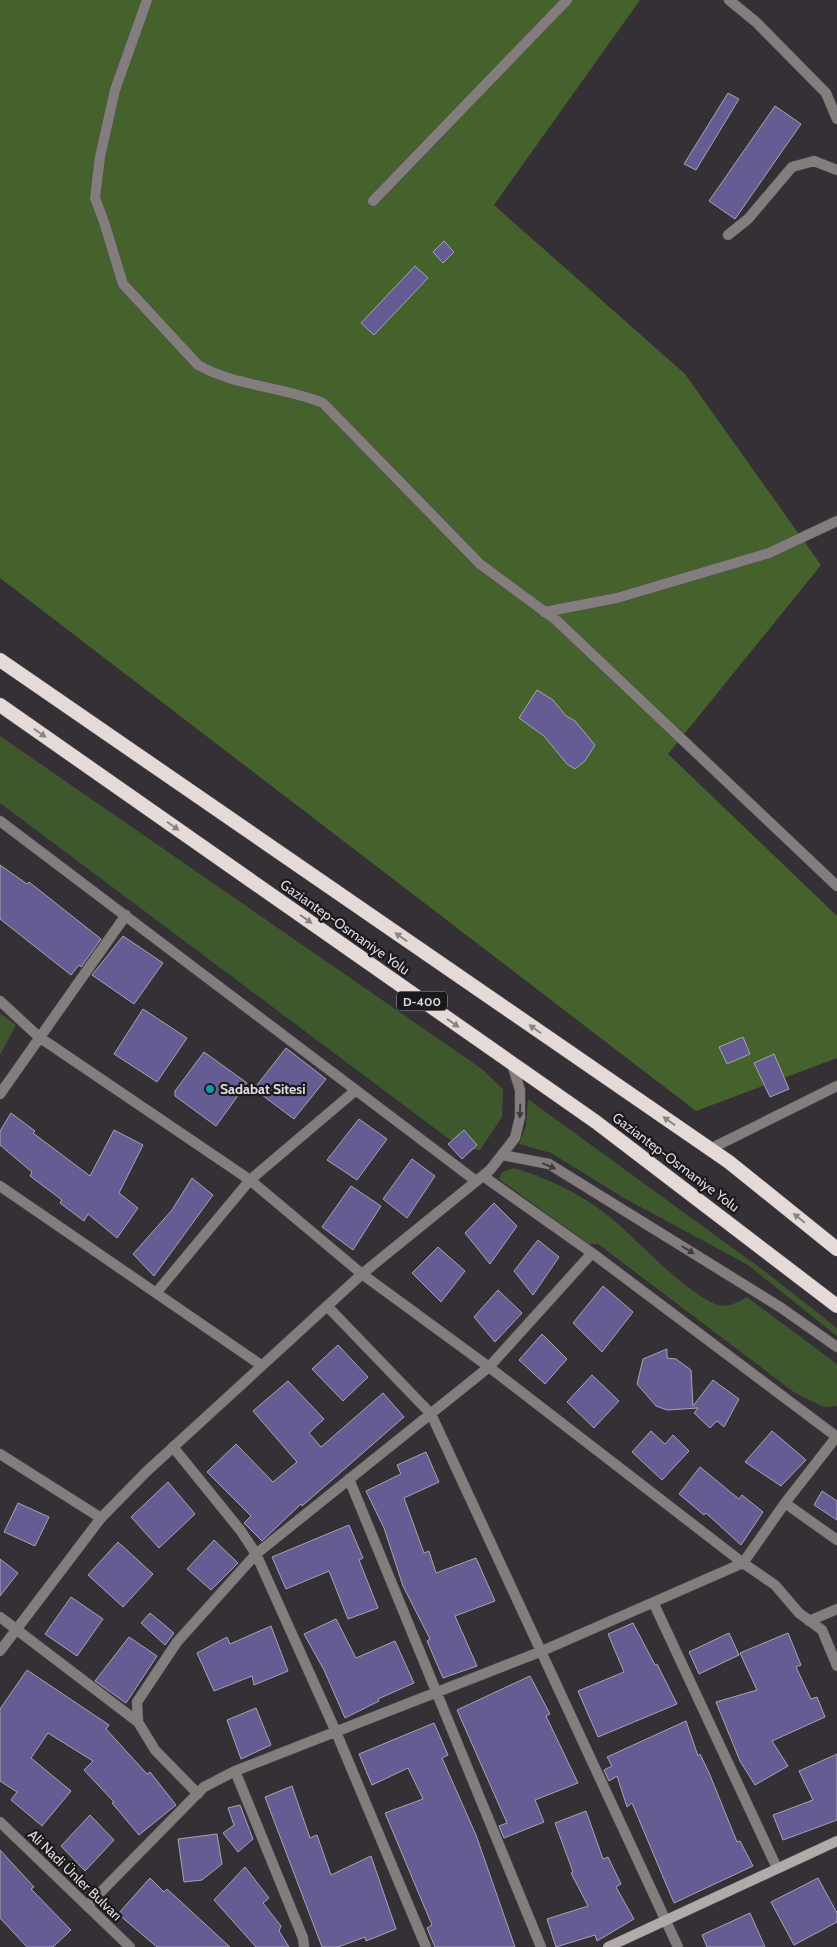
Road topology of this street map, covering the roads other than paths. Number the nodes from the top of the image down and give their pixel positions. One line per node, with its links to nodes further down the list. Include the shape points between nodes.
1 (147, 0): 9 (street, via 115,90 100,157 95,198 123,284 198,365 211,373 243,384 306,396 322,403 480,564)
2 (567, 0): 6 (street)
3 (729, 0): 4 (street, via 756,22 826,93)
4 (837, 119)
5 (837, 170): 7 (street, via 814,161 792,167 748,218)
6 (373, 201)
7 (728, 235)
8 (837, 522): 9 (street, via 769,553 617,598)
9 (544, 612): 13 (street)
10 (0, 660): 21 (highway, Gaziantep-Osmaniye Yolu / D-400, one-way to 10)
11 (0, 705): 17 (highway, Gaziantep-Osmaniye Yolu / D-400, one-way to 17)
12 (0, 821): 14 (street)
13 (837, 886)
14 (126, 915): 16 (street); 19 (street)
15 (0, 1001): 16 (street)
16 (39, 1038): 20 (street); 24 (street)
17 (512, 1064): 22 (street, one-way to 22, via 520,1090 520,1117 515,1138); 31 (highway, Gaziantep-Osmaniye Yolu / D-400, via 596,1122)
18 (837, 1086): 21 (street)
19 (356, 1090): 23 (street); 24 (street)
20 (0, 1094)
21 (710, 1149): 26 (highway, Gaziantep-Osmaniye Yolu / D-400, one-way to 21)
22 (502, 1155): 23 (street); 32 (street, one-way to 32, via 549,1164 780,1306)
23 (479, 1178): 27 (street); 28 (street)
24 (250, 1180): 28 (street); 29 (street)
25 (0, 1186): 29 (street)
26 (837, 1249)
27 (592, 1254): 34 (street); 36 (street)
28 (362, 1274): 30 (street); 34 (street)
29 (156, 1293): 33 (street)
30 (327, 1306): 33 (street); 35 (street)
31 (837, 1306)
32 (837, 1347)
33 (261, 1365): 37 (street)
34 (489, 1367): 35 (street); 44 (street)
35 (431, 1414): 39 (street); 51 (street)
36 (837, 1436): 40 (street)
37 (173, 1447): 41 (street); 43 (street)
38 (0, 1454): 41 (street)
39 (349, 1479): 43 (street); 53 (street)
40 (785, 1503): 42 (street); 44 (street)
41 (101, 1518): 49 (street)
42 (837, 1540)
43 (256, 1554): 54 (street, via 177,1642 137,1702); 55 (street)
44 (743, 1563): 45 (street); 48 (street, via 775,1585)
45 (654, 1604): 51 (street); 60 (street)
46 (837, 1609): 48 (street)
47 (0, 1617): 49 (street)
48 (809, 1621): 52 (street, via 822,1630)
49 (17, 1628): 50 (street); 54 (street)
50 (0, 1651)
51 (542, 1651): 53 (street); 62 (street)
52 (837, 1666)
53 (436, 1693): 55 (street); 66 (street)
54 (138, 1722): 57 (street, via 155,1750)
55 (336, 1732): 56 (street); 65 (street)
56 (234, 1771): 57 (street, via 204,1787); 64 (street)
57 (198, 1794): 61 (street)
58 (0, 1822): 61 (street, Ali Nadi Ünler Bulvarı)
59 (837, 1841): 60 (main road)
60 (777, 1868): 62 (main road)
61 (87, 1906): 63 (street, Ali Nadi Ünler Bulvarı)
62 (665, 1919): 67 (main road); 68 (street)
63 (130, 1947)
64 (304, 1947)
65 (426, 1947)
66 (541, 1947)
67 (608, 1947)
68 (678, 1947)

